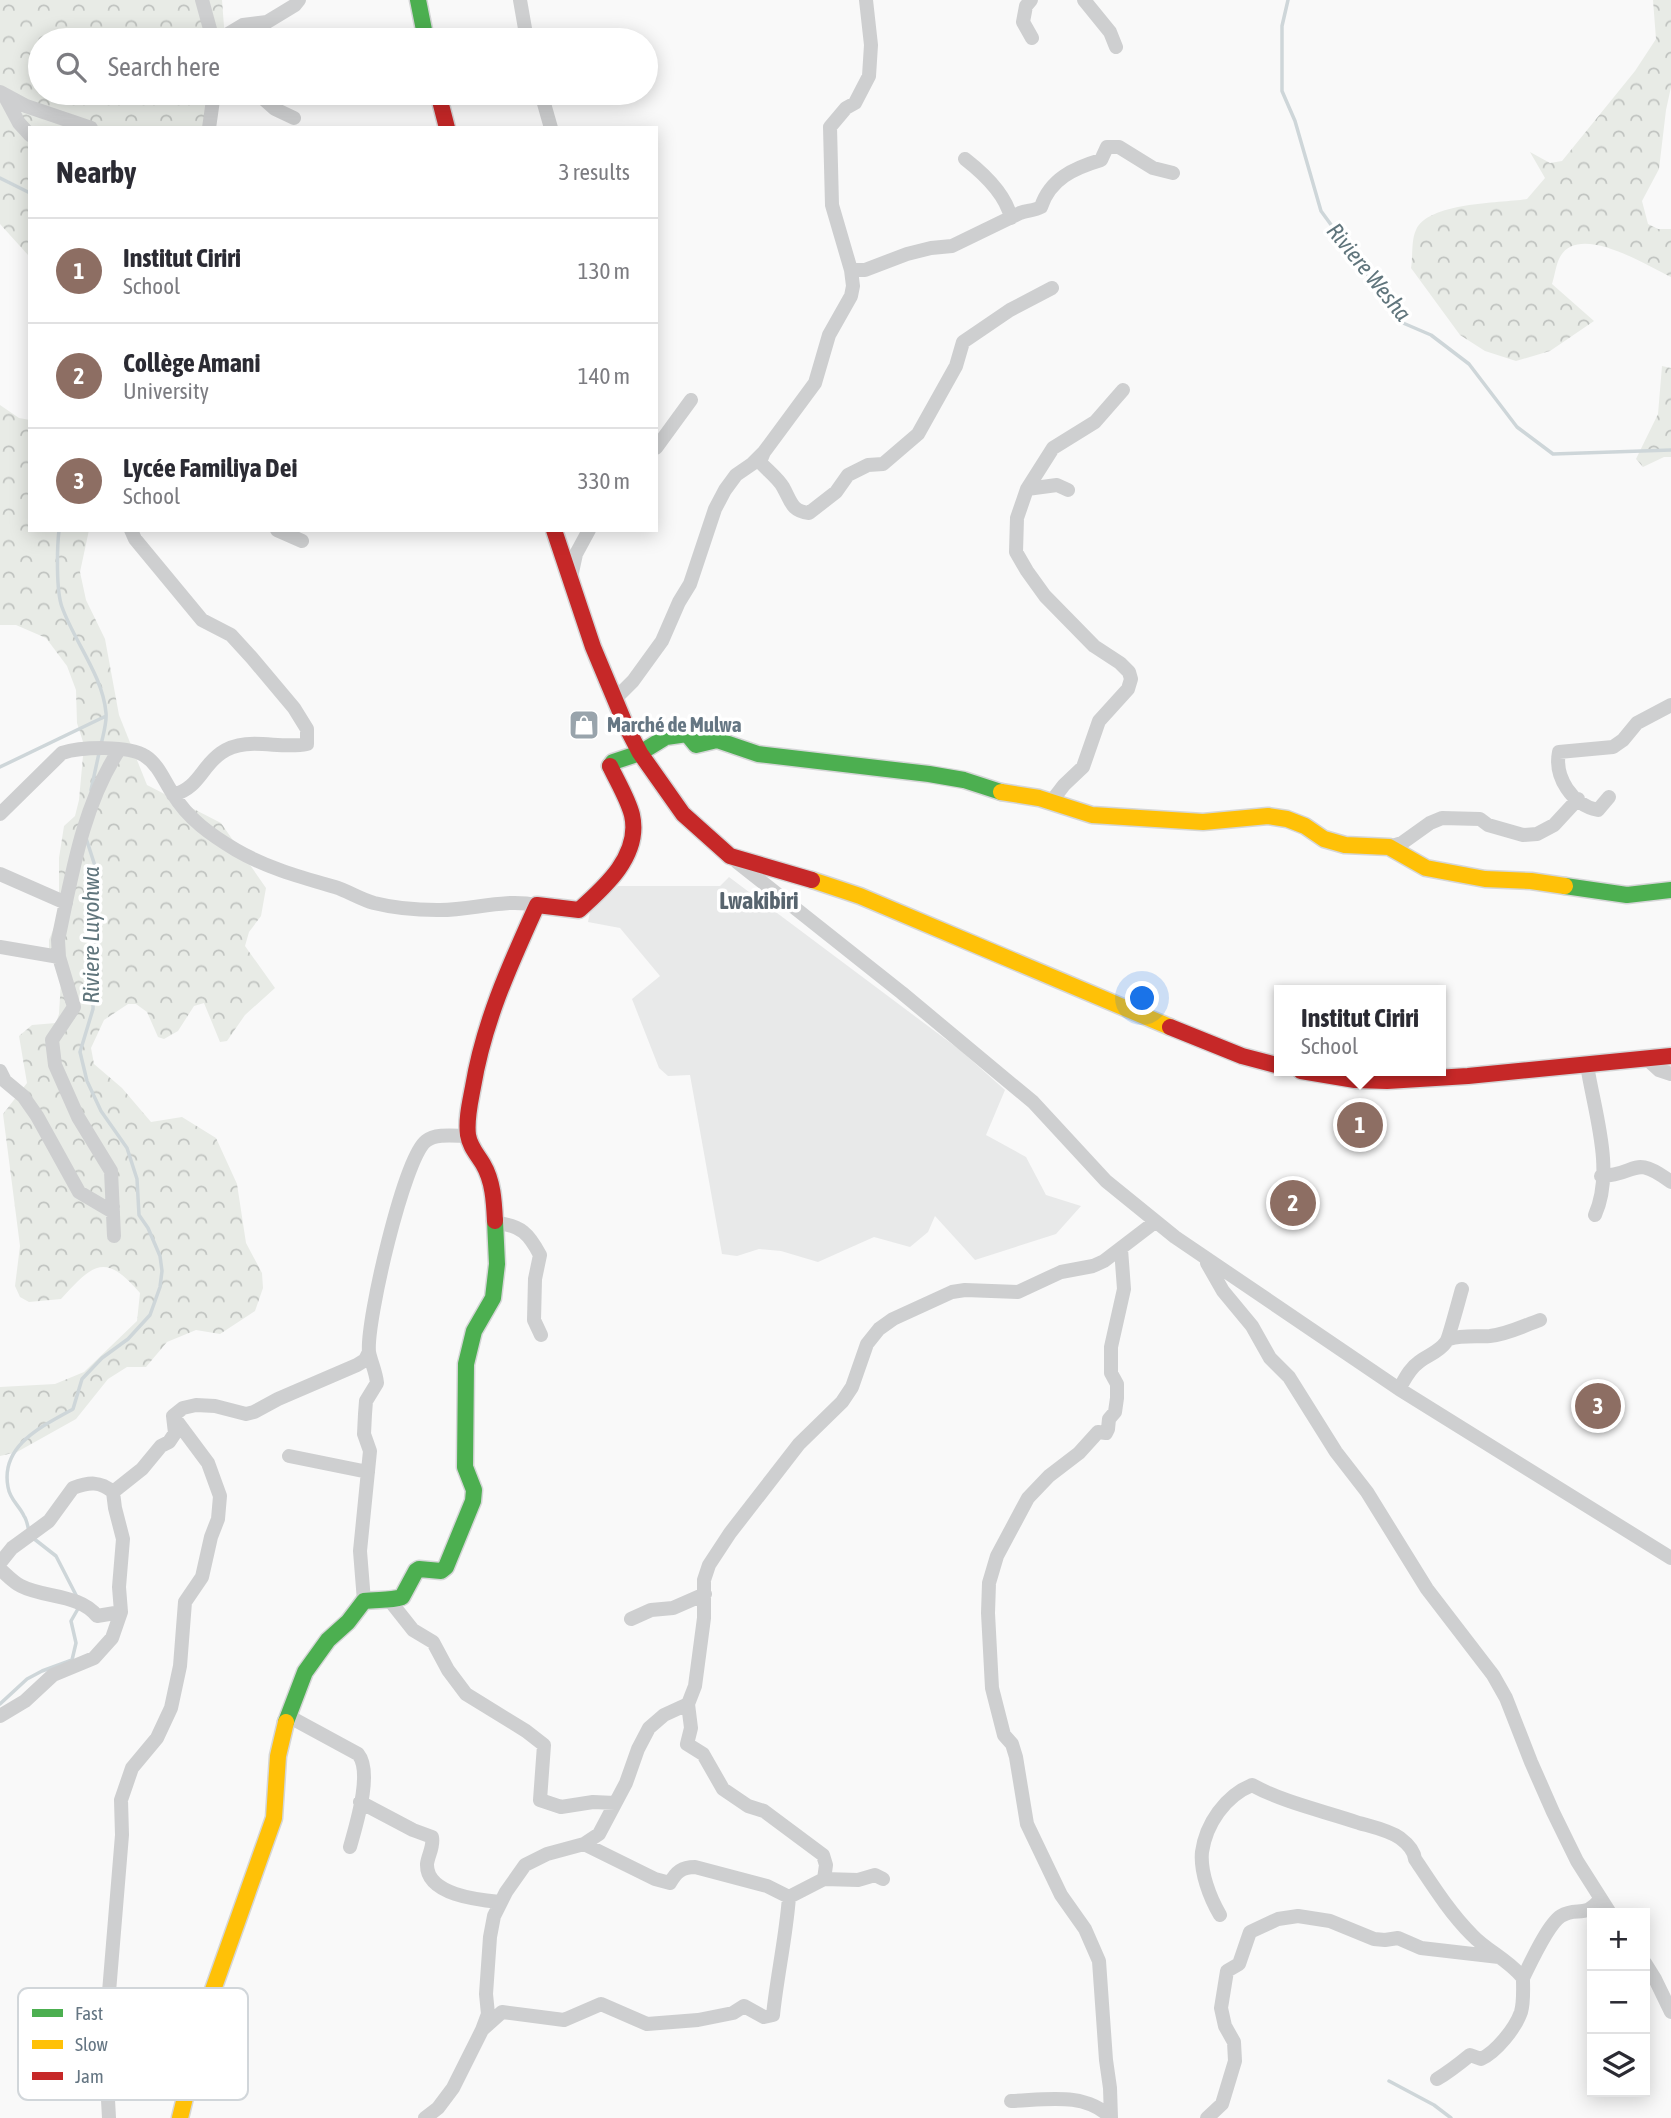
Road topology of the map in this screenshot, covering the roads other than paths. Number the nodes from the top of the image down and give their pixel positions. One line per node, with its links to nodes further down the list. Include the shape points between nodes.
1 (202, 0): 8 (street)
2 (299, 0): 9 (street, via 267,22)
3 (418, 0): 10 (street)
4 (520, 0): 11 (street)
5 (866, 0): 28 (street, via 869,76 855,103 830,127 832,205)
6 (1031, 0): 12 (street, via 1023,22)
7 (1084, 0): 13 (street)
8 (214, 28)
9 (237, 28)
10 (424, 28)
11 (525, 28)
12 (1032, 38)
13 (1116, 47)
14 (2, 93): 20 (street); 24 (street)
15 (212, 105): 21 (street)
16 (270, 105): 19 (street)
17 (441, 105): 22 (street)
18 (544, 105): 23 (street)
19 (294, 118)
20 (85, 126)
21 (209, 126)
22 (446, 126)
23 (550, 126)
24 (28, 133)
25 (965, 159): 27 (street, via 993,186)
26 (1173, 173): 27 (street, via 1153,168 1119,147 1107,147 1101,160 1071,171 1052,186 1041,207)
27 (1011, 218): 28 (street, via 952,246)
28 (851, 270): 33 (street, via 851,296 830,335 815,383)
29 (1052, 288): 33 (street, via 962,342 956,366 919,434 883,464 868,465 848,475 836,492 809,513 790,504 782,485 760,462)
30 (1123, 390): 34 (street, via 1095,422 1053,448)
31 (691, 400): 32 (street)
32 (658, 445)
33 (764, 452): 42 (street, via 725,489 690,584 662,641)
34 (1027, 489): 35 (street, via 1057,485); 49 (street, via 1017,518 1016,552 1045,596 1094,646 1129,672 1131,679 1128,689 1099,721 1083,768)
35 (1068, 490)
36 (132, 532): 46 (street, via 202,620 231,635 307,729 307,744 243,743 222,752 187,791)
37 (282, 532): 40 (street)
38 (555, 532): 41 (street)
39 (588, 532): 41 (street)
40 (302, 541)
41 (570, 579): 42 (street)
42 (614, 700): 45 (street)
43 (1671, 705): 48 (street, via 1637,723 1612,747 1559,752 1562,780)
44 (119, 750): 46 (street, via 145,756); 50 (street, via 101,747 62,753); 56 (street, via 83,828)
45 (640, 753): 49 (street, via 666,737 687,734 696,745 718,740 758,754 929,774); 52 (street, via 683,814); 58 (street, via 610,765 633,824 625,857 613,879 579,910)
46 (173, 795): 58 (street, via 210,834 239,852 292,876 373,903 434,911 507,902)
47 (1609, 797): 48 (street, via 1598,810)
48 (1578, 799): 51 (street, via 1554,825 1537,834 1523,835 1488,825 1480,818 1442,818)
49 (1051, 802): 51 (street, via 1092,816 1157,821 1268,816 1287,819 1345,845)
50 (0, 814)
51 (1389, 846): 55 (street, via 1426,868 1446,873 1606,893)
52 (730, 856): 63 (street, via 860,896 1242,1056); 73 (street, via 1033,1102 1106,1181)
53 (0, 874): 56 (street)
54 (1671, 890): 55 (street)
55 (1646, 893): 57 (street)
56 (66, 903): 60 (street)
57 (1671, 903)
58 (537, 905): 68 (street, via 481,1042 469,1102)
59 (0, 947): 60 (street)
60 (59, 957): 71 (street, via 74,1006 52,1040 55,1065 78,1117 111,1171)
61 (1671, 1056): 62 (street)
62 (1647, 1059): 64 (street); 66 (street)
63 (1274, 1065)
64 (1587, 1065): 67 (street, via 1387,1081); 69 (street, via 1603,1148)
65 (0, 1071): 71 (street, via 37,1116 79,1192)
66 (1671, 1074)
67 (1331, 1076)
68 (468, 1136): 74 (street, via 494,1194); 82 (street, via 438,1136 415,1153 400,1194 376,1297)
69 (1601, 1176): 70 (street, via 1615,1176 1636,1166 1656,1171); 72 (street, via 1601,1202)
70 (1671, 1182)
71 (113, 1212): 75 (street)
72 (1595, 1215)
73 (1155, 1222): 76 (street); 77 (street)
74 (496, 1223): 80 (street, via 513,1224 531,1238 540,1255 534,1320); 93 (street, via 493,1298 474,1331 466,1364 465,1467 473,1501 446,1567 441,1571 419,1569 402,1597)
75 (114, 1236)
76 (1121, 1248): 91 (street, via 1093,1266 1061,1272 1018,1292 952,1292 879,1329 867,1344 842,1402 799,1444 717,1551 704,1580); 124 (street, via 1124,1289 1111,1346 1111,1373 1117,1384 1115,1412 1106,1433 1098,1432 1028,1498 997,1556 989,1583 988,1613 992,1688 1003,1735 1016,1757 1027,1824 1099,1961)
77 (1203, 1256): 83 (street); 106 (street, via 1223,1291 1252,1326 1270,1358 1289,1377 1367,1492 1427,1589 1493,1675 1553,1812)
78 (1462, 1289): 81 (street)
79 (1540, 1320): 81 (street, via 1503,1333)
80 (541, 1335)
81 (1449, 1339): 83 (street, via 1410,1369)
82 (369, 1352): 84 (street, via 357,1365 254,1412 195,1405); 86 (street, via 377,1383 366,1401)
83 (1399, 1389): 88 (street)
84 (173, 1416): 87 (street, via 175,1433 169,1442); 113 (street, via 208,1463 220,1496 219,1508 202,1577 184,1602 180,1666 171,1708 157,1738 132,1768 121,1800)
85 (289, 1456): 86 (street)
86 (368, 1472): 92 (street, via 360,1551)
87 (113, 1492): 89 (street, via 94,1483 73,1488 49,1521 12,1548); 94 (street, via 123,1539)
88 (1671, 1558)
89 (0, 1563)
90 (0, 1569): 94 (street, via 22,1587 80,1604 97,1616)
91 (705, 1594): 95 (street); 96 (street, via 695,1686)
92 (364, 1601): 93 (street); 98 (street, via 305,1672)
93 (390, 1601): 100 (street, via 413,1630 438,1648 447,1670 466,1694 544,1745 540,1800 561,1807)
94 (121, 1612): 97 (street, via 112,1638 94,1658 53,1675)
95 (631, 1619)
96 (688, 1704): 100 (street, via 649,1728); 103 (street, via 691,1728 687,1744 703,1754 723,1789 764,1811 823,1855)
97 (0, 1716)
98 (288, 1716): 99 (street, via 363,1759); 114 (street, via 278,1756 274,1818)
99 (360, 1802): 102 (street); 107 (street, via 432,1838 429,1875 443,1889)
100 (615, 1803): 101 (street, via 599,1834)
101 (584, 1844): 105 (street, via 670,1883 675,1874 695,1867 767,1886); 107 (street, via 525,1865)
102 (350, 1847)
103 (824, 1879): 104 (street, via 858,1880 875,1875); 105 (street)
104 (883, 1879)
105 (789, 1897): 116 (street, via 773,2015 764,2017 744,2006 698,2020 647,2024 601,2004 564,2020 502,2012)
106 (1600, 1899): 108 (street); 112 (street, via 1585,1912 1568,1913 1557,1920)
107 (500, 1902): 116 (street, via 490,1937 488,2014)
108 (1606, 1908)
109 (1220, 1915): 110 (street, via 1206,1883 1202,1849 1226,1802 1252,1785 1399,1837 1414,1852 1448,1908 1473,1937)
110 (1501, 1957): 112 (street); 125 (street, via 1421,1948 1398,1938 1374,1939 1313,1917 1288,1917 1259,1927 1250,1932 1239,1964 1227,1970 1221,2008 1234,2042 1235,2061 1222,2104)
111 (1649, 1971): 115 (street)
112 (1523, 1978): 117 (street, via 1521,2013 1500,2045 1481,2059 1470,2055)
113 (109, 1988)
114 (214, 1988)
115 (1671, 2012)
116 (482, 2030): 123 (street, via 453,2088)
117 (1437, 2079)
118 (108, 2100): 121 (street)
119 (184, 2100): 122 (street)
120 (1011, 2101): 124 (street, via 1073,2099 1102,2109)
121 (109, 2118)
122 (180, 2118)
123 (425, 2118)
124 (1111, 2118)
125 (1207, 2118)

